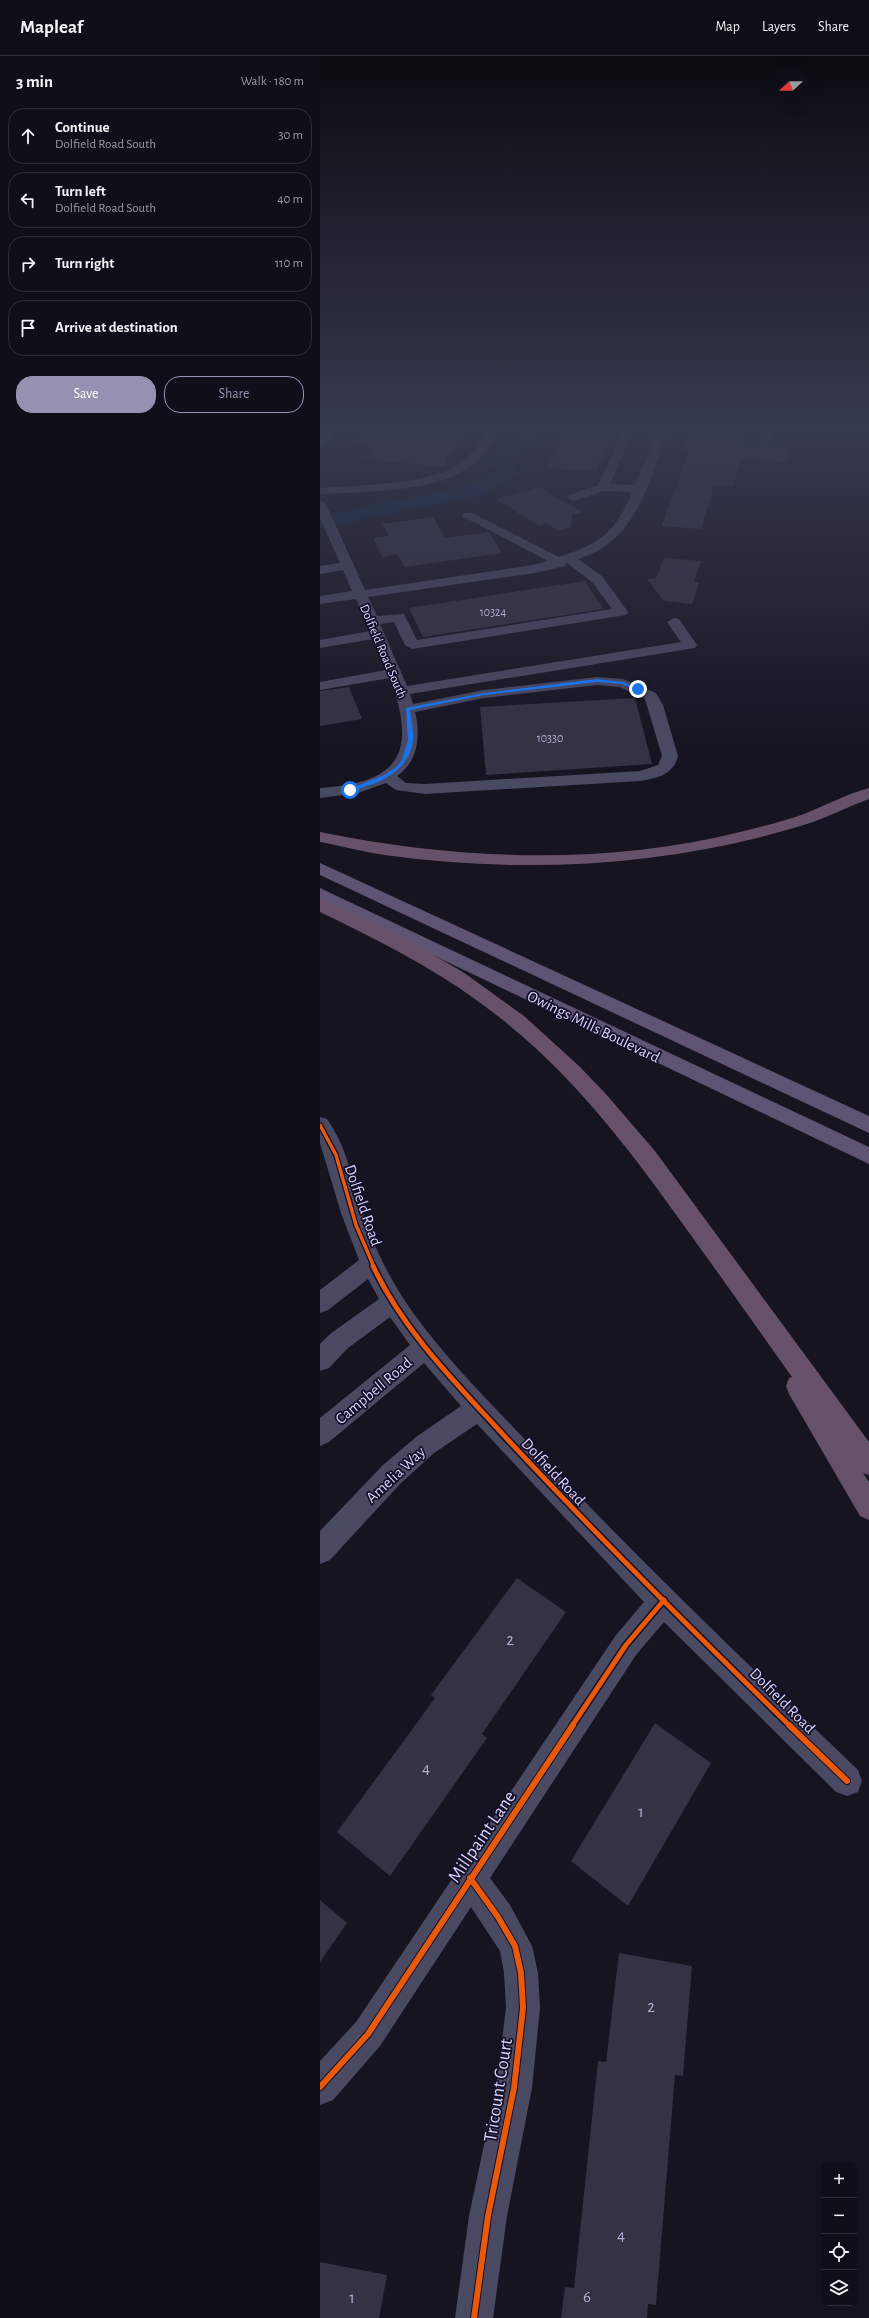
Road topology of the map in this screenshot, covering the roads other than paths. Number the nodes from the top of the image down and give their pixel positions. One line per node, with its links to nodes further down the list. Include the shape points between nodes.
1 (333, 533): 4 (street); 6 (street, Dolfield Road South)
2 (500, 533): 5 (street)
3 (614, 533): 5 (street, via 600,544)
4 (320, 540)
5 (565, 561): 8 (street, via 523,571); 12 (street, via 598,579 621,612 412,644)
6 (347, 566): 7 (street); 8 (street, Dolfield Road South)
7 (320, 570)
8 (360, 594): 9 (street); 11 (street, Dolfield Road South)
9 (320, 600)
10 (674, 622): 16 (street, via 690,645)
11 (377, 634): 12 (street); 12 (street, via 399,617); 13 (street); 14 (street, Dolfield Road South)
12 (410, 641)
13 (320, 644)
14 (395, 673): 15 (street); 16 (street, Dolfield Road South)
15 (320, 686)
16 (402, 691): 17 (street, Dolfield Road South)
17 (408, 709): 18 (street, Dolfield Road South, via 411,729 408,751 397,769); 18 (street, via 484,694 597,681 623,683 651,696 656,705 670,756 669,764 662,771 640,776 425,789 402,787)
18 (386, 776): 19 (street, Dolfield Road South, via 350,790)
19 (320, 793)
20 (869, 794): 21 (highway, via 805,818 743,836 684,848 611,856 549,860 480,859 404,852)
21 (320, 836)
22 (320, 868): 26 (main road, Owings Mills Boulevard)
23 (320, 881): 26 (main road, via 345,893)
24 (320, 894): 29 (main road, Owings Mills Boulevard)
25 (320, 906): 31 (highway, via 422,955 447,970 505,1011 562,1059 620,1122)
26 (471, 938): 28 (main road, Owings Mills Boulevard)
27 (320, 1125): 30 (street, Dolfield Road, via 332,1146 352,1215)
28 (869, 1125)
29 (869, 1156)
30 (372, 1262): 32 (street, Dolfield Road); 33 (street)
31 (733, 1278): 38 (highway); 39 (highway)
32 (393, 1302): 34 (street, Dolfield Road); 35 (street, via 339,1341)
33 (320, 1303)
34 (426, 1346): 36 (street, Dolfield Road); 37 (street, Campbell Road)
35 (320, 1360)
36 (479, 1408): 40 (street, Amelia Way, via 425,1445 391,1475); 41 (street, Dolfield Road, via 557,1493)
37 (320, 1434)
38 (869, 1463)
39 (869, 1507)
40 (320, 1551)
41 (664, 1600): 42 (street, Dolfield Road); 43 (street, Millpaint Lane, via 626,1645)
42 (847, 1781)
43 (470, 1878): 44 (street, Millpaint Lane, via 368,2034); 45 (street, Tricount Court, via 515,1946 521,1973 523,2008 514,2088 488,2216)
44 (320, 2087)
45 (474, 2318)

